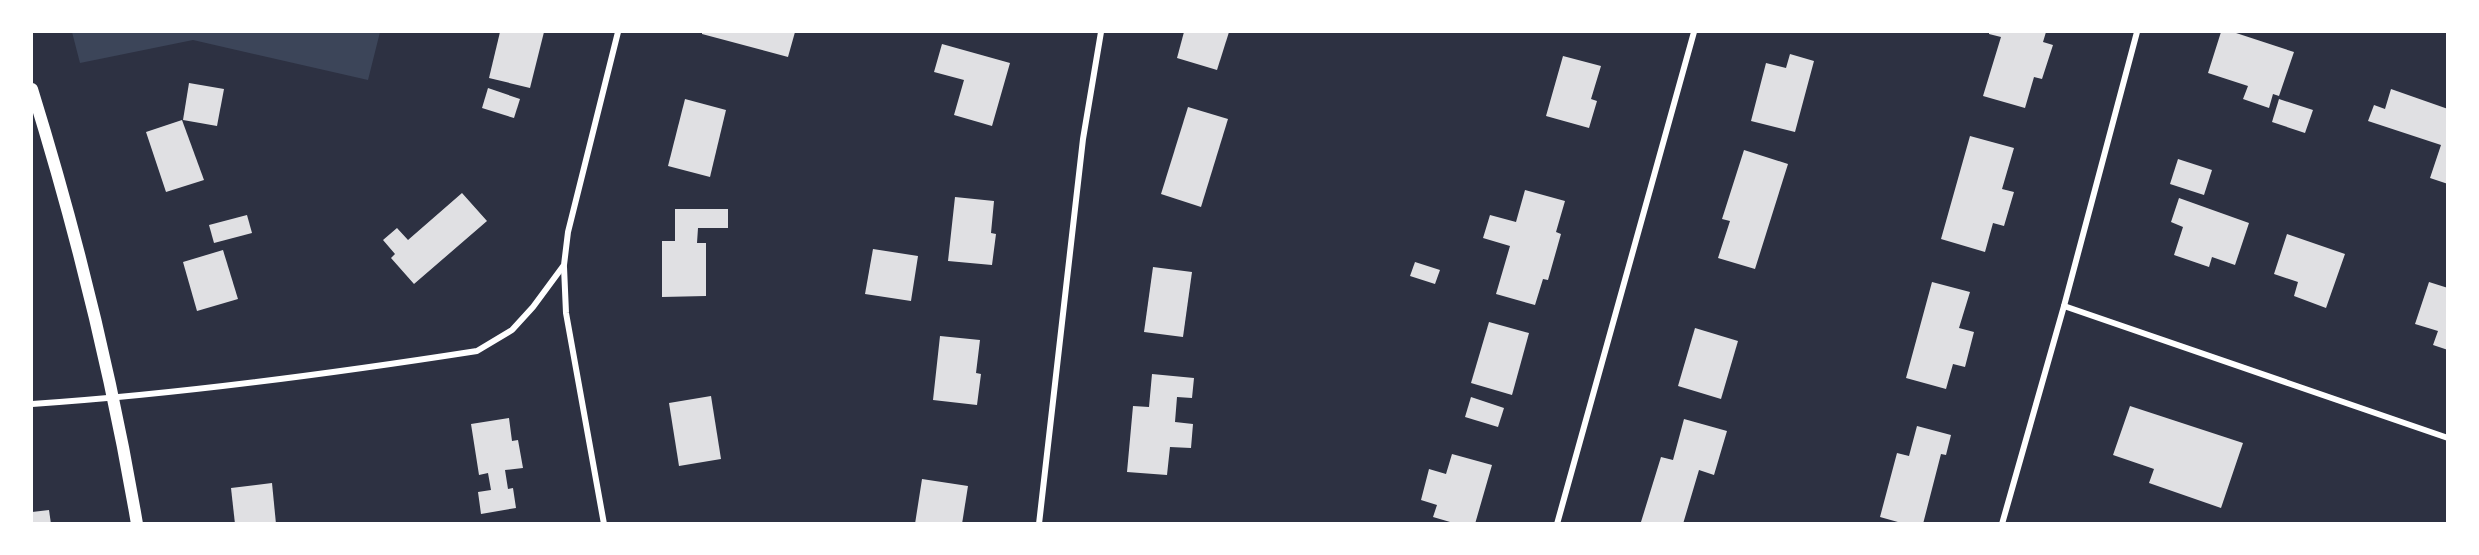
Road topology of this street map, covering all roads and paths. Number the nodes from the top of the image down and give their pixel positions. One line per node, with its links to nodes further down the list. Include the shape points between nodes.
1 (618, 32): 6 (street, via 568,232)
2 (1101, 32): 13 (street, via 1083,139)
3 (1694, 32): 14 (street)
4 (2137, 32): 7 (street)
5 (32, 88): 8 (main road, via 78,250)
6 (564, 266): 8 (street, via 523,320 477,351 314,376); 12 (street, via 566,313)
7 (2064, 306): 10 (street); 15 (street)
8 (113, 398): 9 (street); 11 (main road)
9 (32, 404)
10 (2448, 438)
11 (137, 524)
12 (604, 524)
13 (1039, 524)
14 (1557, 524)
15 (2002, 524)

